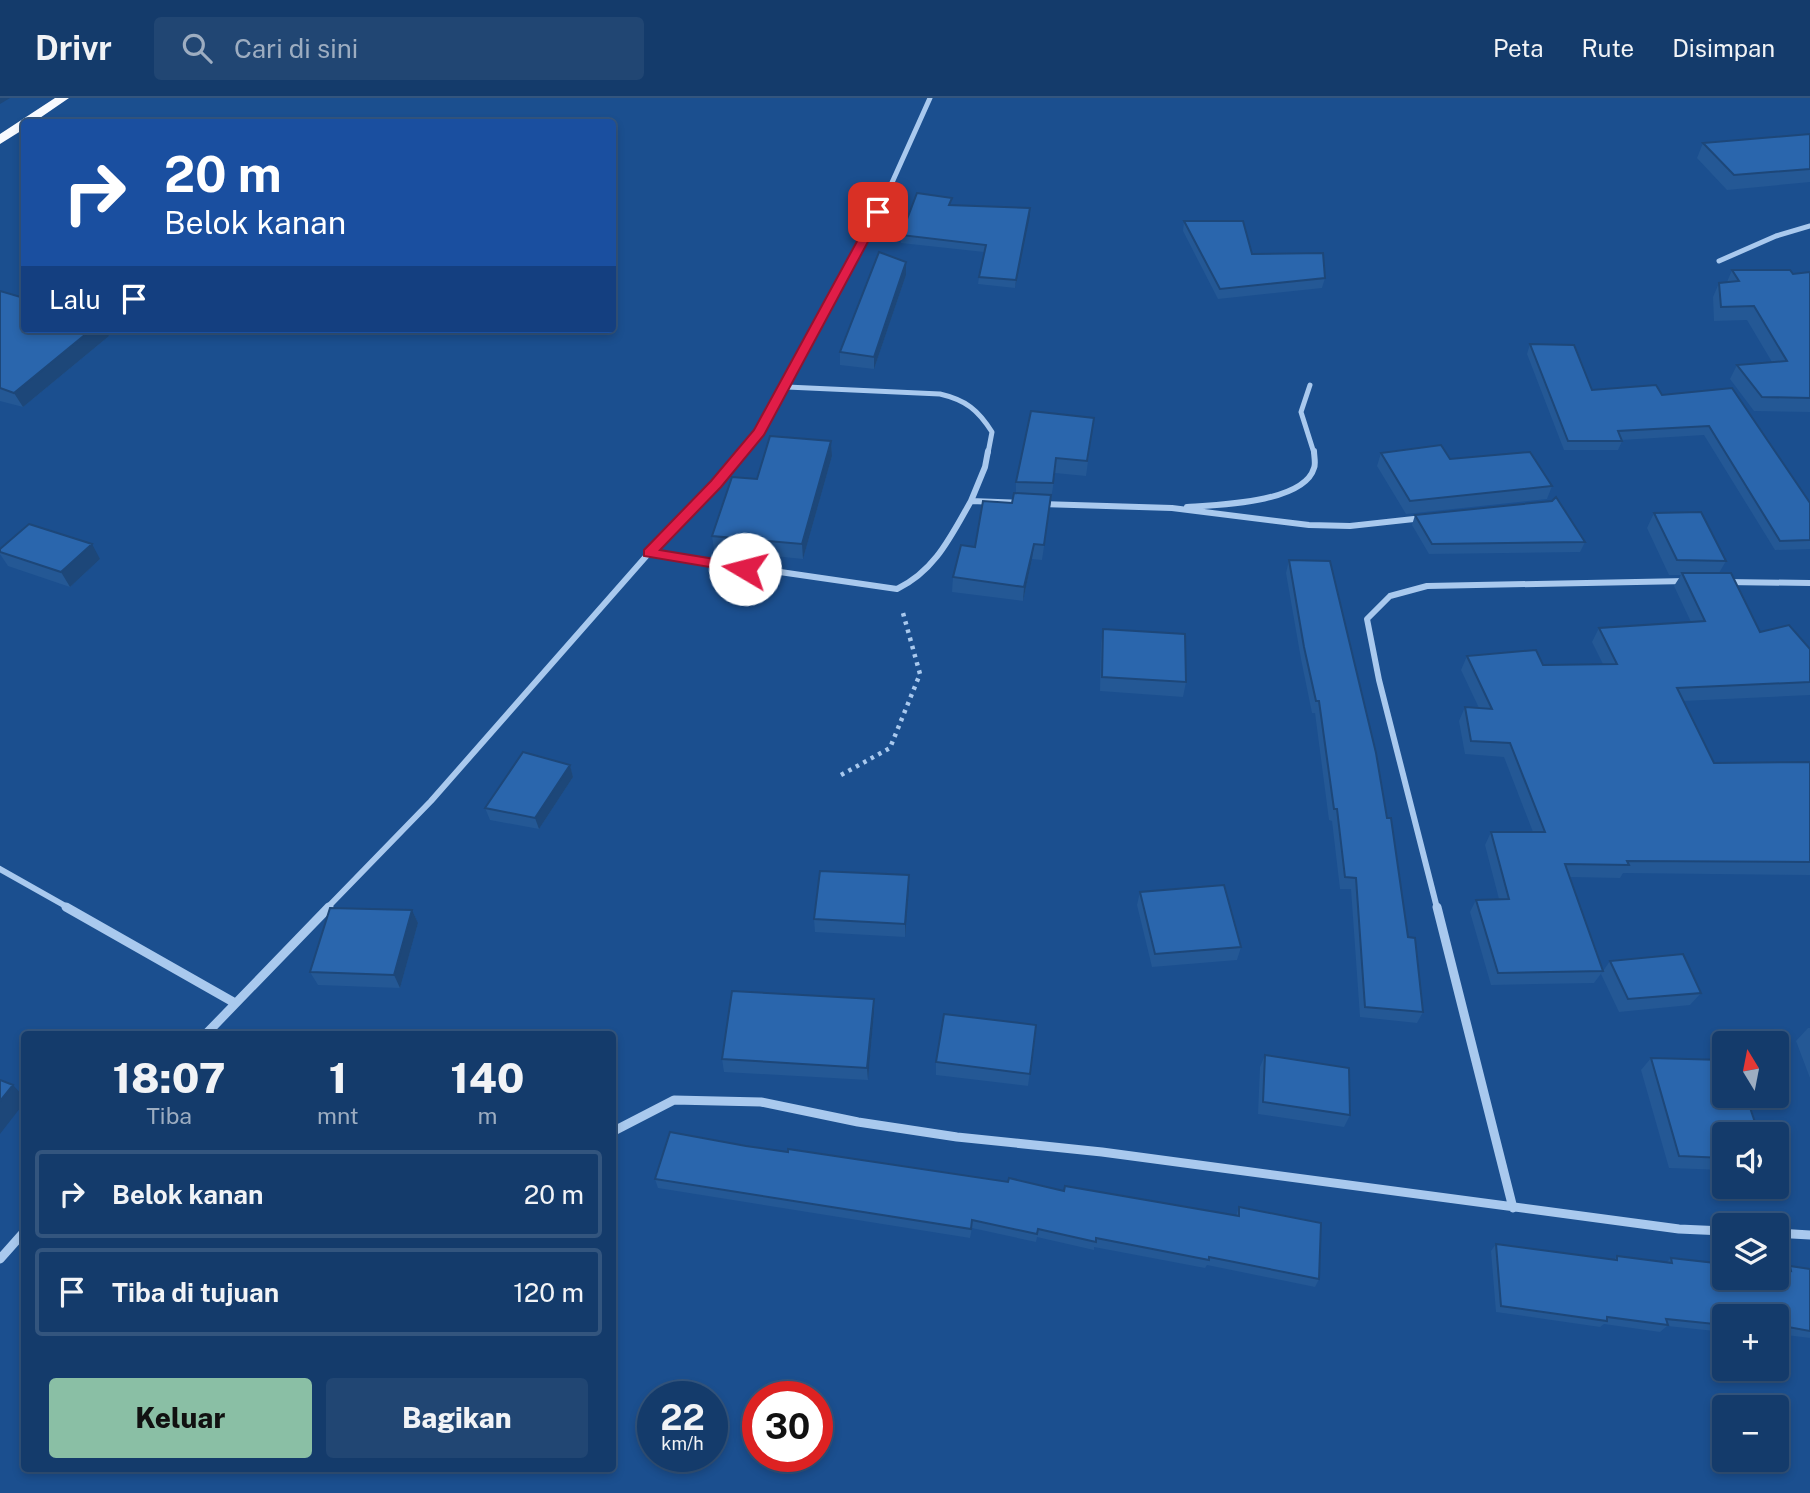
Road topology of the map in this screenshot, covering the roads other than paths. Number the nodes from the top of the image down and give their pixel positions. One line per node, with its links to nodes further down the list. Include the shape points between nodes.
1 (63, 98): 3 (highway)
2 (930, 98): 9 (street, via 868,236)
3 (31, 119)
4 (21, 126): 5 (highway)
5 (0, 140)
6 (1810, 226): 7 (street)
7 (1719, 261)
8 (1310, 385): 13 (street, via 1299,414 1316,466 1307,480 1262,500)
9 (787, 387): 10 (street, via 963,399 978,410 992,432); 15 (street, via 760,432)
10 (971, 501): 11 (street); 15 (street, via 925,573 897,589)
11 (1025, 503)
12 (1038, 503): 13 (street)
13 (1172, 508): 14 (street, via 1310,525)
14 (1426, 518)
15 (649, 553): 20 (street, via 431,801)
16 (1691, 581): 23 (street, via 1427,586 1390,596 1367,619)
17 (1717, 582): 18 (street)
18 (1810, 583)
19 (0, 869): 20 (street)
20 (235, 1003): 21 (street)
21 (209, 1031)
22 (616, 1130): 23 (street, via 674,1100 761,1102 957,1137)
23 (1513, 1208): 24 (street)
24 (1712, 1230)
25 (1789, 1234): 27 (street)
26 (21, 1235): 28 (street)
27 (1810, 1235)
28 (0, 1259)

